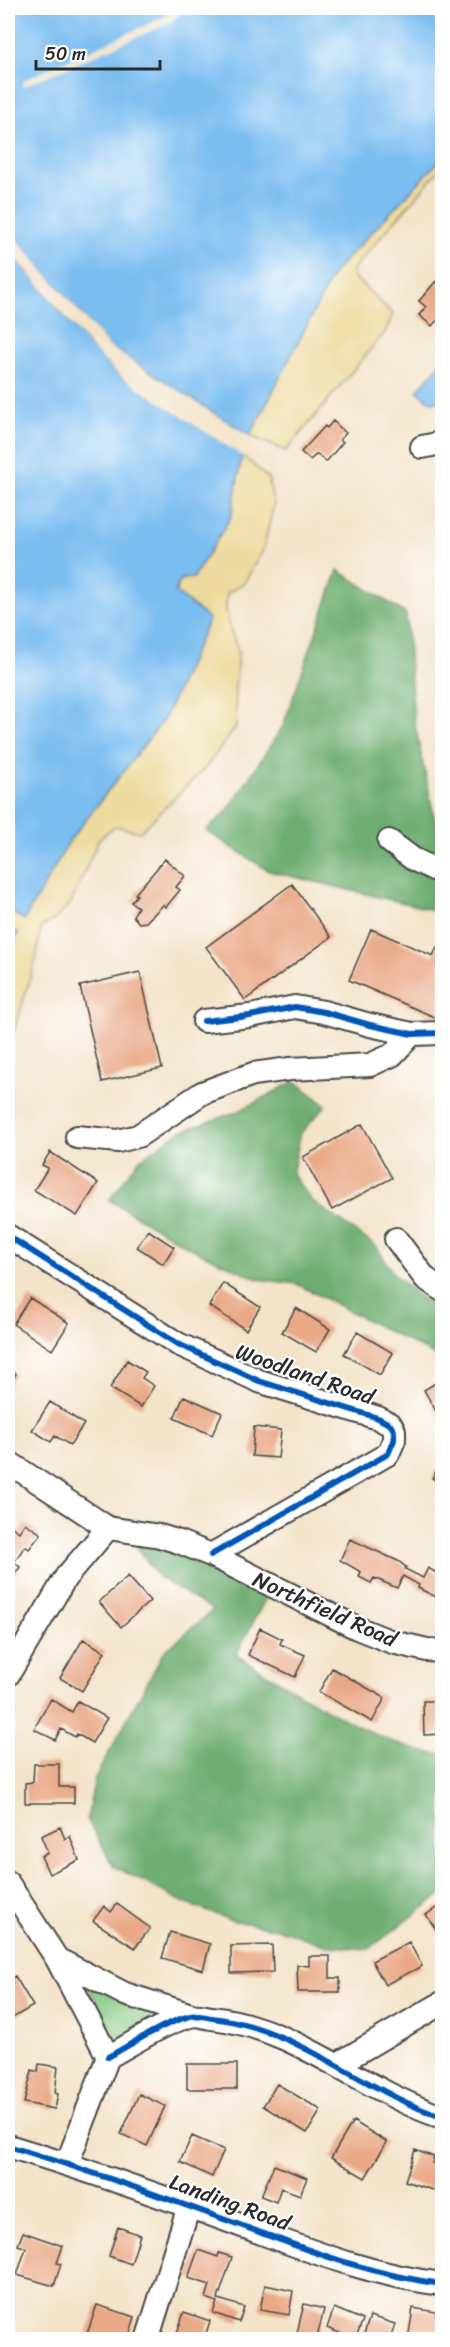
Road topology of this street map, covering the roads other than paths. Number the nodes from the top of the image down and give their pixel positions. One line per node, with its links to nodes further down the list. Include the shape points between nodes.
1 (389, 842): 2 (street)
2 (442, 873)
3 (204, 1021): 5 (street, via 295,1007)
4 (442, 1032): 5 (street)
5 (412, 1034): 6 (street, via 392,1055 370,1065 290,1068 253,1074 202,1093 138,1136 118,1141)
6 (77, 1137)
7 (8, 1236): 12 (street, Woodland Road, via 178,1344 259,1381 368,1413 391,1425 394,1440 388,1454)
8 (396, 1239): 9 (street, via 425,1278)
9 (442, 1290)
10 (8, 1462): 11 (street)
11 (108, 1527): 12 (street, Northfield Road, via 160,1536); 14 (street, via 66,1577)
12 (211, 1555): 13 (street, Northfield Road, via 357,1628 392,1642)
13 (442, 1651)
14 (11, 1661)
15 (8, 1883): 16 (street)
16 (57, 1959): 18 (street, via 125,1994); 19 (street)
17 (442, 2003): 20 (street)
18 (191, 2015): 19 (street); 20 (street, via 220,2018 270,2032)
19 (108, 2057): 23 (street)
20 (336, 2065): 21 (street, via 415,2108)
21 (442, 2117)
22 (8, 2146): 23 (street, Landing Road)
23 (67, 2164): 24 (street, Landing Road)
24 (189, 2206): 25 (street, Landing Road, via 347,2264 403,2280); 26 (street)
25 (442, 2284)
26 (147, 2340)

